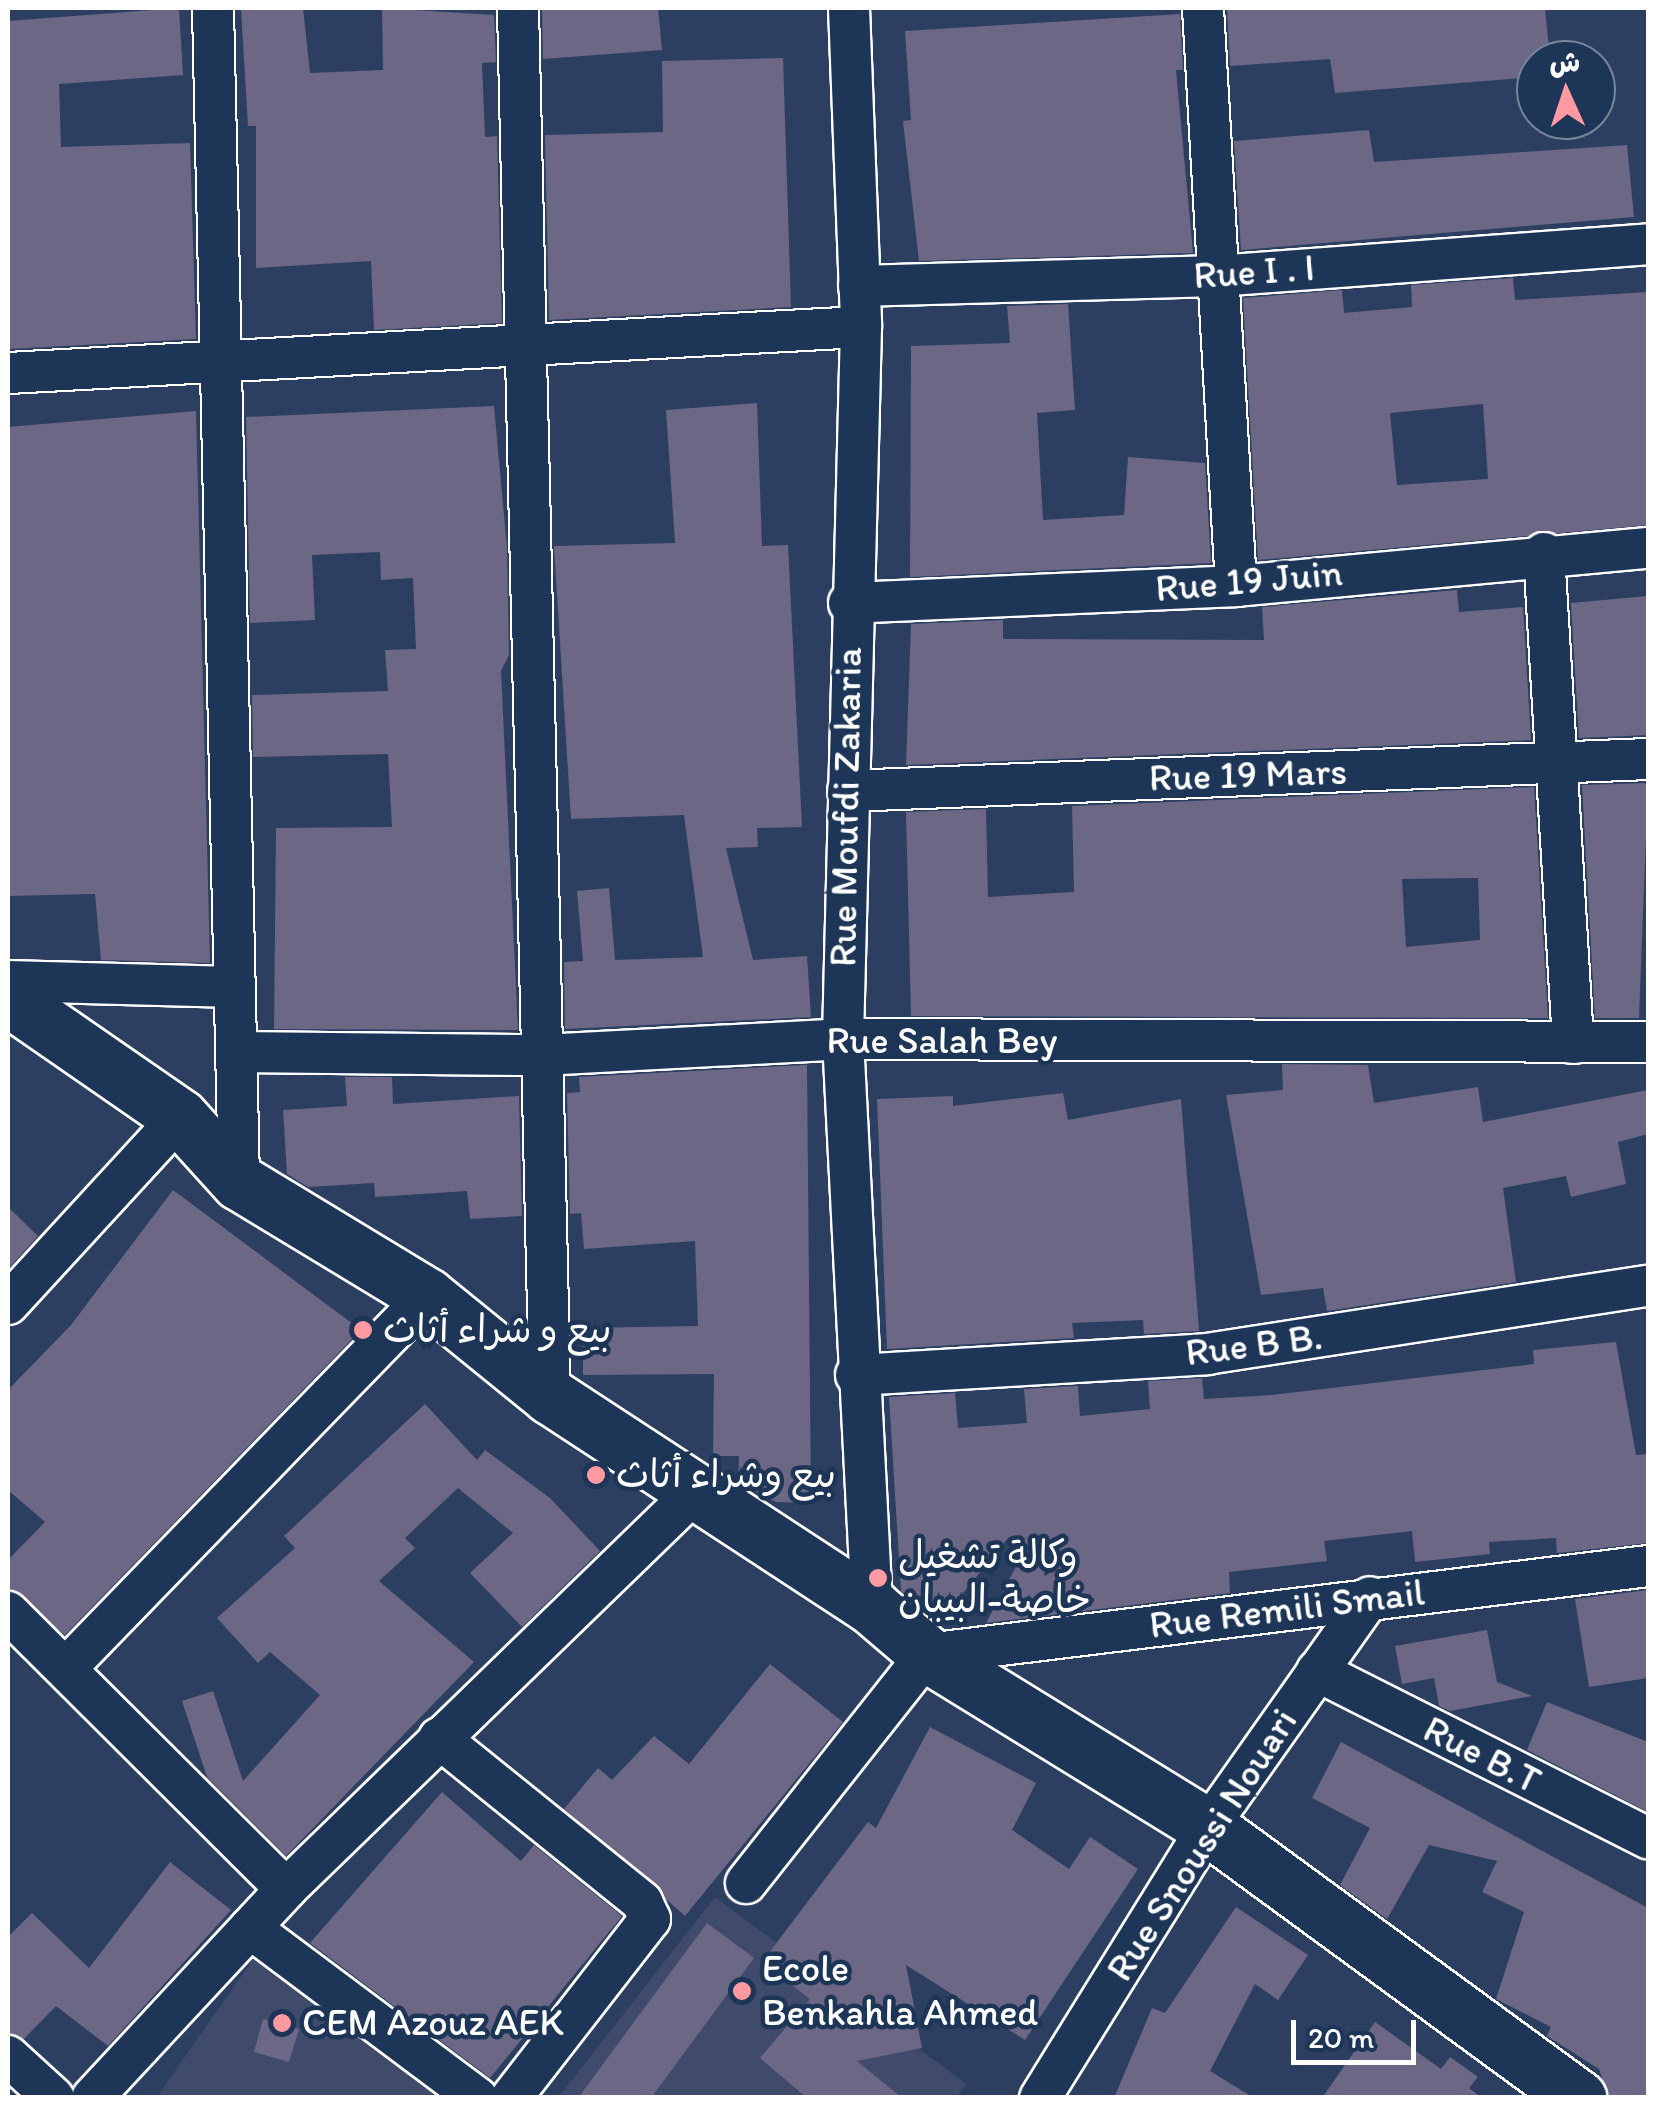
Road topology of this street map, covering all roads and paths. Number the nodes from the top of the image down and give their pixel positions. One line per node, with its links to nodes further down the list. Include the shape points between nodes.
1 (214, 8): 10 (street)
2 (518, 8): 9 (street)
3 (849, 8): 7 (street, Rue Moufdi Zakaria)
4 (1203, 8): 6 (street)
5 (1648, 244): 6 (street, Rue I . I)
6 (1216, 276): 7 (street, Rue I . I); 14 (street)
7 (859, 286): 8 (street, Rue Moufdi Zakaria)
8 (861, 327): 9 (street); 15 (street, Rue Moufdi Zakaria)
9 (525, 342): 10 (street); 26 (street)
10 (221, 356): 11 (street); 20 (street)
11 (8, 373)
12 (1648, 548): 13 (street, Rue 19 Juin)
13 (1544, 552): 14 (street, Rue 19 Juin); 17 (street)
14 (1236, 586): 15 (street, Rue 19 Juin)
15 (849, 603): 18 (street, Rue Moufdi Zakaria)
16 (1648, 760): 17 (street, Rue 19 Mars)
17 (1558, 762): 18 (street, Rue 19 Mars); 24 (street)
18 (848, 792): 22 (street, Rue Moufdi Zakaria)
19 (8, 980): 20 (street)
20 (234, 987): 25 (street)
21 (8, 998): 27 (street)
22 (843, 1039): 24 (street, Rue Salah Bey); 26 (street, Rue Salah Bey); 32 (street, Rue Moufdi Zakaria)
23 (1648, 1042): 24 (street, Rue Salah Bey)
24 (1573, 1043)
25 (236, 1052): 26 (street, Rue Salah Bey); 28 (street)
26 (542, 1055): 33 (street)
27 (180, 1116): 28 (street); 31 (street)
28 (239, 1182): 30 (street)
29 (1648, 1286): 32 (street, Rue B B., via 1207,1354)
30 (428, 1296): 33 (street); 40 (street)
31 (8, 1304)
32 (856, 1375): 37 (street, Rue Moufdi Zakaria)
33 (550, 1396): 34 (street)
34 (696, 1491): 37 (street); 42 (street)
35 (1648, 1566): 36 (street, Rue Remili Smail)
36 (1370, 1597): 39 (street, Rue Remili Smail); 41 (street, Rue Snoussi Nouari)
37 (872, 1607): 39 (street)
38 (8, 1612): 40 (street)
39 (927, 1654): 43 (street); 45 (street)
40 (68, 1666): 46 (street)
41 (1317, 1671): 43 (street, Rue Snoussi Nouari); 44 (street, Rue B.T)
42 (439, 1738): 46 (street); 53 (street, via 642,1902 650,1919)
43 (1208, 1827): 49 (street, Rue Snoussi Nouari); 54 (street)
44 (1648, 1838)
45 (746, 1884)
46 (286, 1889): 47 (street)
47 (250, 1928): 51 (street); 52 (street)
48 (8, 2056): 50 (street)
49 (1059, 2090)
50 (54, 2098)
51 (92, 2098)
52 (477, 2098)
53 (511, 2098)
54 (1578, 2098)

